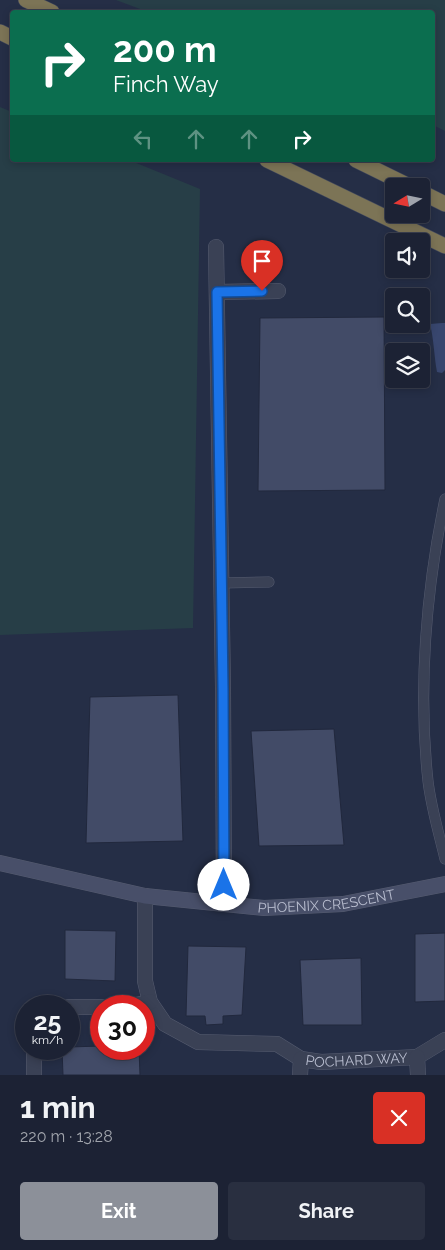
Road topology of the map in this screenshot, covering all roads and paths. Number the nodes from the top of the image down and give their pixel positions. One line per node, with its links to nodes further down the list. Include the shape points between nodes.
1 (26, 0): 2 (highway)
2 (48, 10)
3 (271, 162): 8 (highway)
4 (360, 162): 5 (highway)
5 (393, 178)
6 (430, 196): 7 (highway)
7 (445, 204)
8 (445, 246)
9 (216, 247): 11 (street)
10 (278, 291): 11 (street)
11 (217, 292): 14 (street)
12 (445, 499): 15 (lane, via 426,621 424,714 428,782)
13 (269, 582): 14 (lane)
14 (221, 584): 19 (street)
15 (445, 859)
16 (0, 863): 18 (street, PHOENIX CRESCENT)
17 (445, 884): 19 (street, PHOENIX CRESCENT, via 343,904 264,908)
18 (146, 896): 19 (street, PHOENIX CRESCENT); 20 (street, POCHARD WAY, via 145,981)
19 (224, 904)
20 (148, 995)
21 (155, 1009): 24 (street, POCHARD WAY, via 165,1024 198,1042 277,1044)
22 (445, 1040): 23 (street, POCHARD WAY)
23 (417, 1057): 24 (street, POCHARD WAY, via 321,1062); 28 (street)
24 (300, 1059): 27 (street)
25 (34, 1060): 26 (street)
26 (34, 1075)
27 (300, 1075)
28 (418, 1075)

